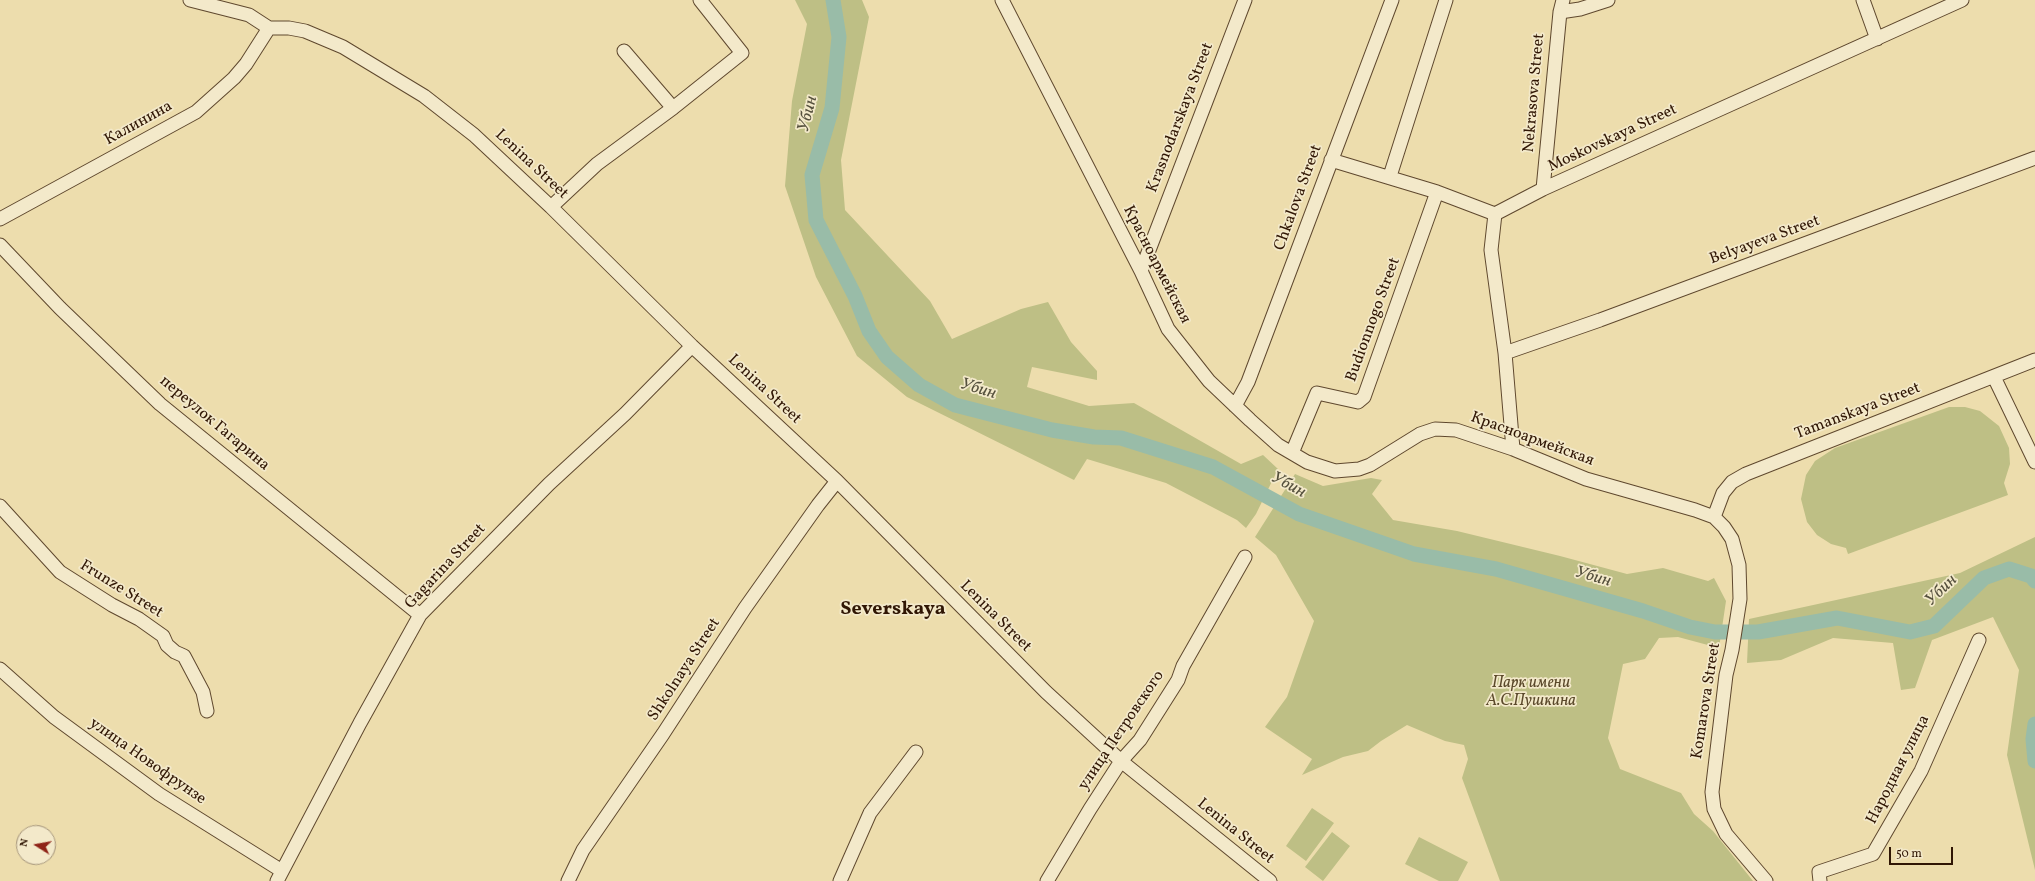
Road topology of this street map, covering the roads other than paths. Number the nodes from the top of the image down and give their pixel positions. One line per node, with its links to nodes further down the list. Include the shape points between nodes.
1 (190, 0): 11 (street, via 249,15)
2 (700, 0): 14 (street, via 742,53)
3 (1002, 0): 24 (street, Красноармейская)
4 (1245, 0): 24 (street, Krasnodarskaya Street)
5 (1392, 0): 16 (street, Chkalova Street)
6 (1446, 0): 17 (street)
7 (1608, 0): 10 (street, via 1580,9)
8 (1864, 0): 12 (street)
9 (1962, 0): 12 (street, Moskovskaya Street)
10 (1561, 6): 18 (street, Nekrasova Street)
11 (269, 28): 20 (street, Lenina Street, via 305,31 343,47 424,96 474,134); 22 (street, Калинина, via 234,78 196,112)
12 (1878, 39): 18 (street, Moskovskaya Street)
13 (624, 51): 14 (street)
14 (673, 108): 20 (street, via 597,164)
15 (2035, 158): 26 (street, Belyayeva Street, via 1615,315)
16 (1331, 160): 17 (street); 29 (street, Chkalova Street, via 1248,382)
17 (1390, 176): 19 (street)
18 (1543, 189): 21 (street, Moskovskaya Street)
19 (1437, 192): 21 (street); 31 (street, Budionnogo Street, via 1364,397 1358,402 1317,393)
20 (551, 207): 25 (street, Lenina Street)
21 (1495, 214): 26 (street, via 1491,250)
22 (0, 219)
23 (0, 245): 37 (street, переулок Гагарина, via 60,308 160,404)
24 (1141, 271): 29 (street, Красноармейская, via 1168,329 1209,381)
25 (692, 346): 33 (street, Lenina Street); 37 (street, Gagarina Street)
26 (1505, 352): 30 (street)
27 (2035, 360): 28 (street, Tamanskaya Street)
28 (1994, 377): 32 (street); 35 (street, Tamanskaya Street, via 1746,474 1732,482 1723,493)
29 (1235, 406): 31 (street, Красноармейская, via 1278,445)
30 (1513, 449): 31 (street, Красноармейская, via 1456,430 1435,429 1420,434 1370,465 1359,469 1335,471 1307,462); 35 (street, Красноармейская, via 1586,478)
31 (1292, 453)
32 (2035, 462)
33 (837, 481): 42 (street, Lenina Street, via 1046,692); 44 (street, Shkolnaya Street, via 745,608 583,850)
34 (0, 506): 40 (street, Frunze Street, via 60,572 139,619 163,636 167,645 175,652 184,656 204,692)
35 (1714, 518): 48 (street, Komarova Street, via 1732,539 1739,565 1740,599 1726,675 1714,767 1714,809 1726,834)
36 (1245, 557): 42 (street, улица Петровского, via 1183,666 1178,680 1140,740)
37 (420, 615): 43 (street, Gagarina Street)
38 (1979, 640): 49 (street, Народная улица, via 1921,771 1873,854 1819,872)
39 (0, 669): 43 (street, улица Новофрунзе, via 54,717 159,794)
40 (207, 711)
41 (916, 752): 45 (street, via 870,813)
42 (1121, 761): 46 (street, улица Петровского); 47 (street, Lenina Street)
43 (280, 876)
44 (568, 881)
45 (840, 881)
46 (1047, 881)
47 (1270, 881)
48 (1766, 881)
49 (1820, 881)

